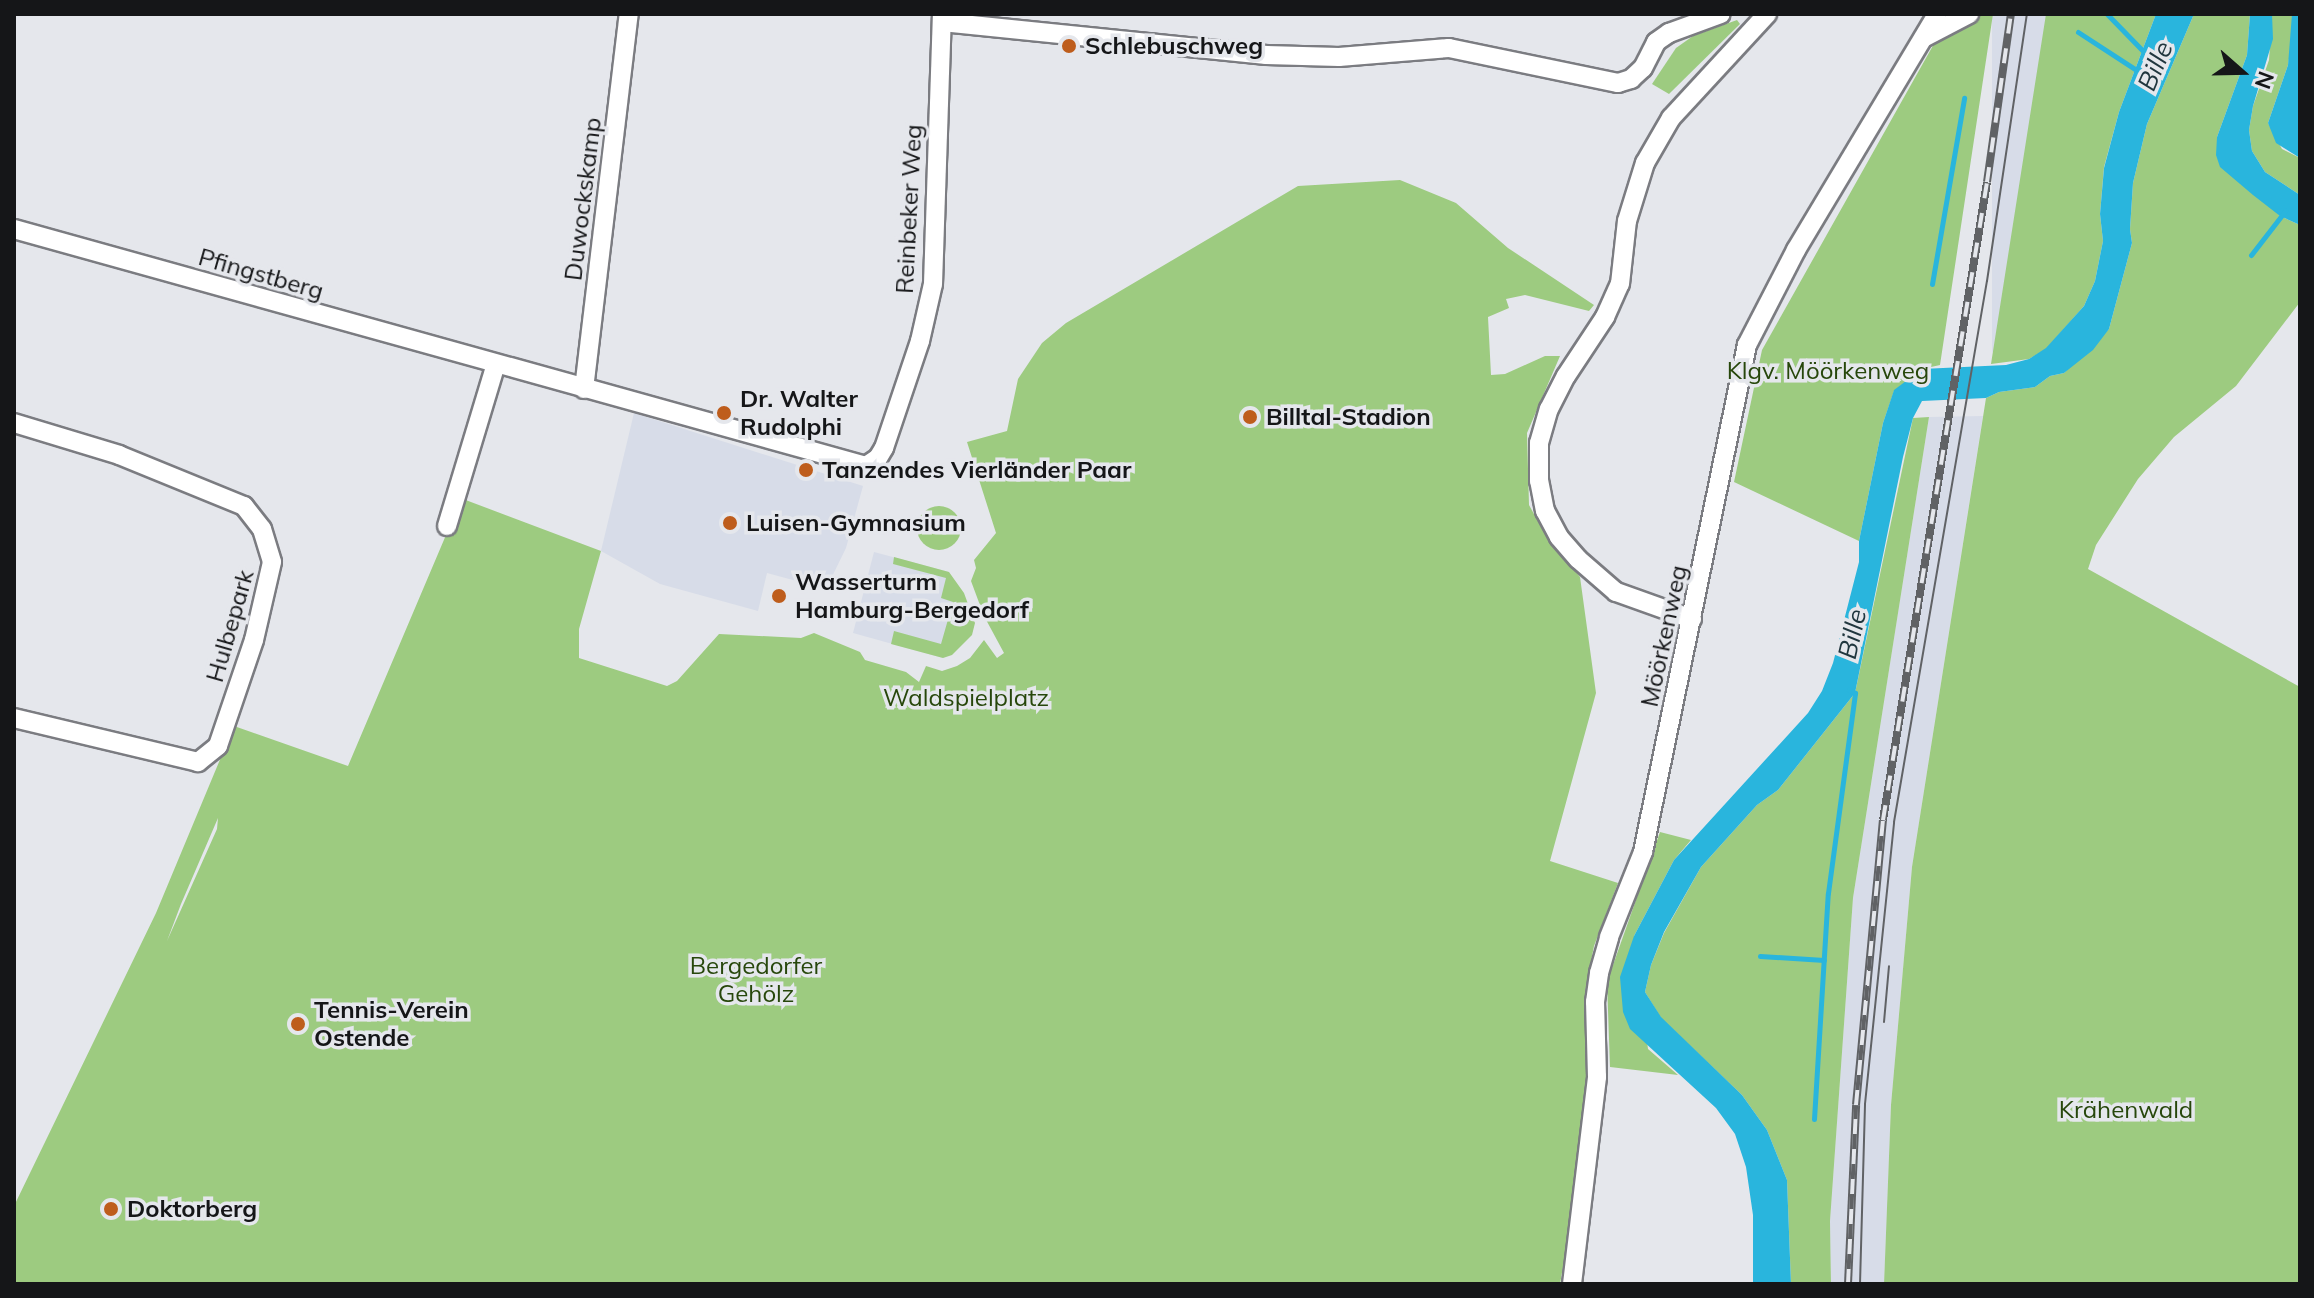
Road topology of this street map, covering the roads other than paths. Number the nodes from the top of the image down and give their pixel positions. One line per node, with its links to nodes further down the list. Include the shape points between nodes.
1 (629, 14): 10 (street, Duwockskamp)
2 (1721, 14): 6 (street, via 1662,37 1643,68 1618,83 1449,48 1339,57 1266,55)
3 (1767, 14): 14 (street, via 1671,118 1645,163 1627,221 1620,284 1549,409 1539,443 1545,511 1578,559 1616,592)
4 (1937, 14): 7 (street, Möörkenweg)
5 (1969, 14): 7 (street)
6 (942, 18): 12 (street, Reinbeker Weg, via 933,284)
7 (1925, 37): 14 (street, Möörkenweg, via 1796,250 1747,345)
8 (14, 229): 9 (street, Pfingstberg)
9 (496, 364): 10 (street, Pfingstberg); 13 (street)
10 (584, 389): 12 (street, Pfingstberg, via 848,464 871,464)
11 (14, 423): 15 (street, Hulbepark, via 119,455 244,506 262,529 272,562 254,640 218,746 198,762)
12 (884, 448)
13 (447, 526)
14 (1692, 619): 16 (street, Möörkenweg, via 1643,852 1599,973 1597,1077)
15 (14, 718)
16 (1572, 1284)

